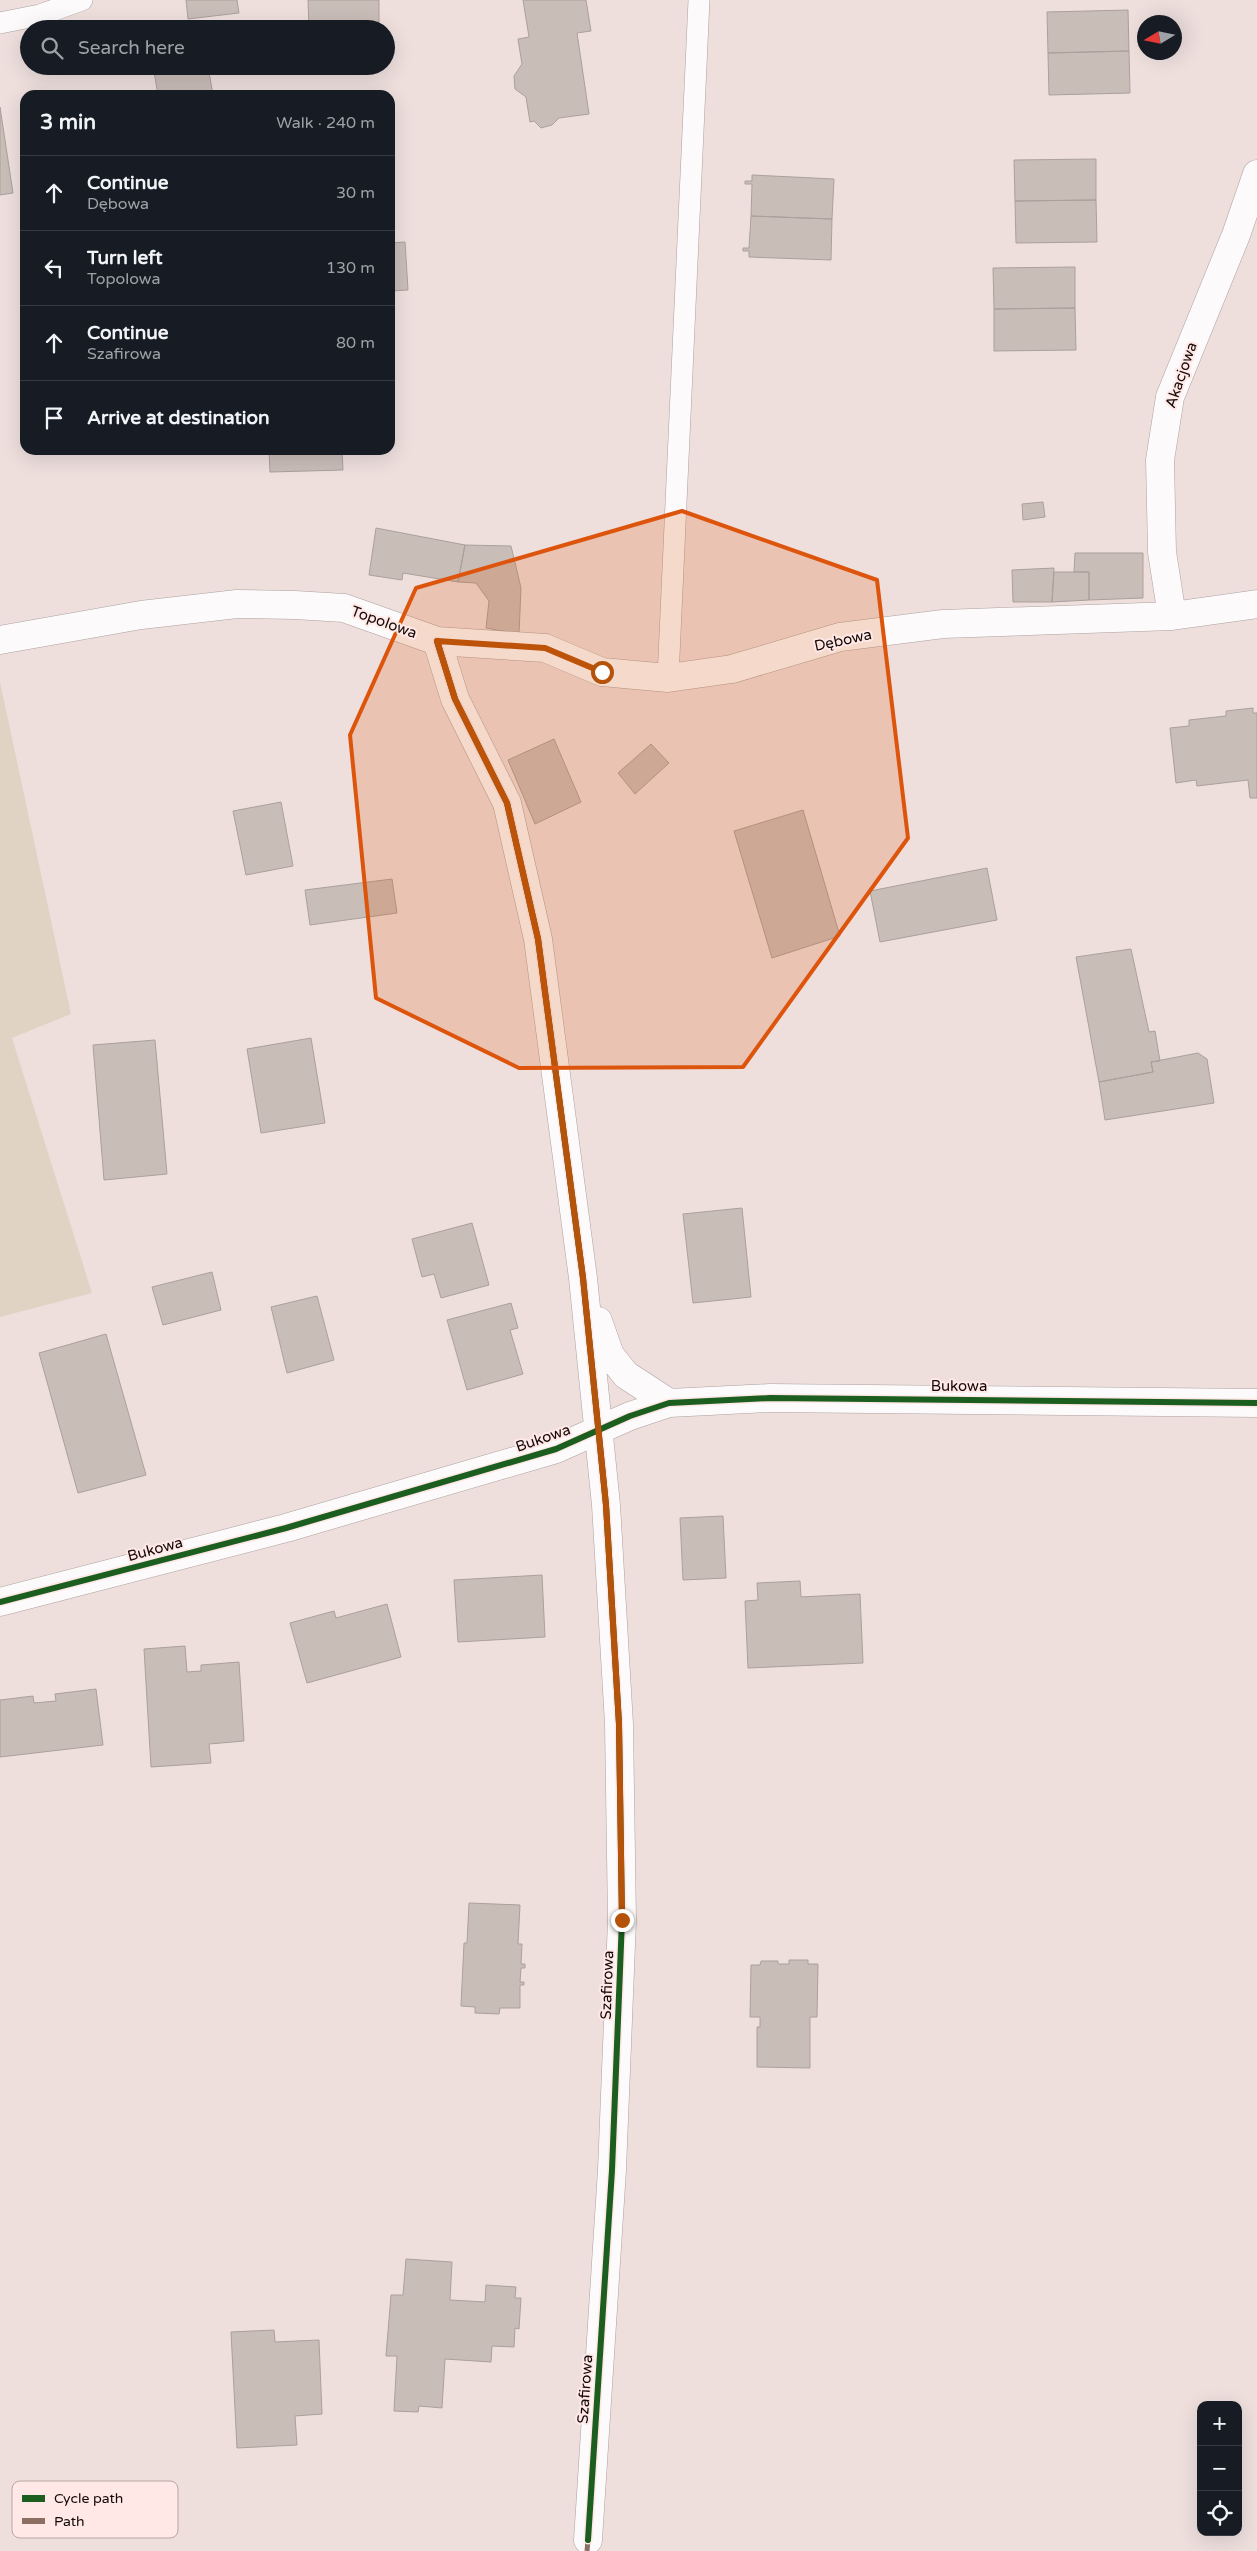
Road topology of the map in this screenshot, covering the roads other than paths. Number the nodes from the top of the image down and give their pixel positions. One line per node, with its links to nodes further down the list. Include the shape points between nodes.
1 (82, 0): 3 (lane, via 40,16)
2 (699, 0): 9 (lane)
3 (0, 23)
4 (1257, 174): 6 (street, Akacjowa, via 1236,235 1170,397 1160,460 1162,552)
5 (1257, 604): 6 (street, Dębowa)
6 (1172, 616): 9 (street, Dębowa, via 943,624 840,637 732,669)
7 (0, 640): 8 (street, Topolowa, via 141,616 237,604 344,608)
8 (437, 641): 9 (street, Dębowa, via 545,648 602,672); 10 (street, Topolowa, via 455,699 507,803 538,939)
9 (668, 678)
10 (583, 1278): 11 (street, via 610,1355 626,1375); 13 (street, Topolowa)
11 (669, 1403): 12 (street, Bukowa, via 770,1398); 13 (street, Bukowa)
12 (1257, 1403)
13 (597, 1431): 14 (street, Bukowa, via 556,1449 295,1525); 15 (street, Szafirowa, via 606,1505 619,1724 622,1920 612,2170)
14 (0, 1602)
15 (588, 2540)

